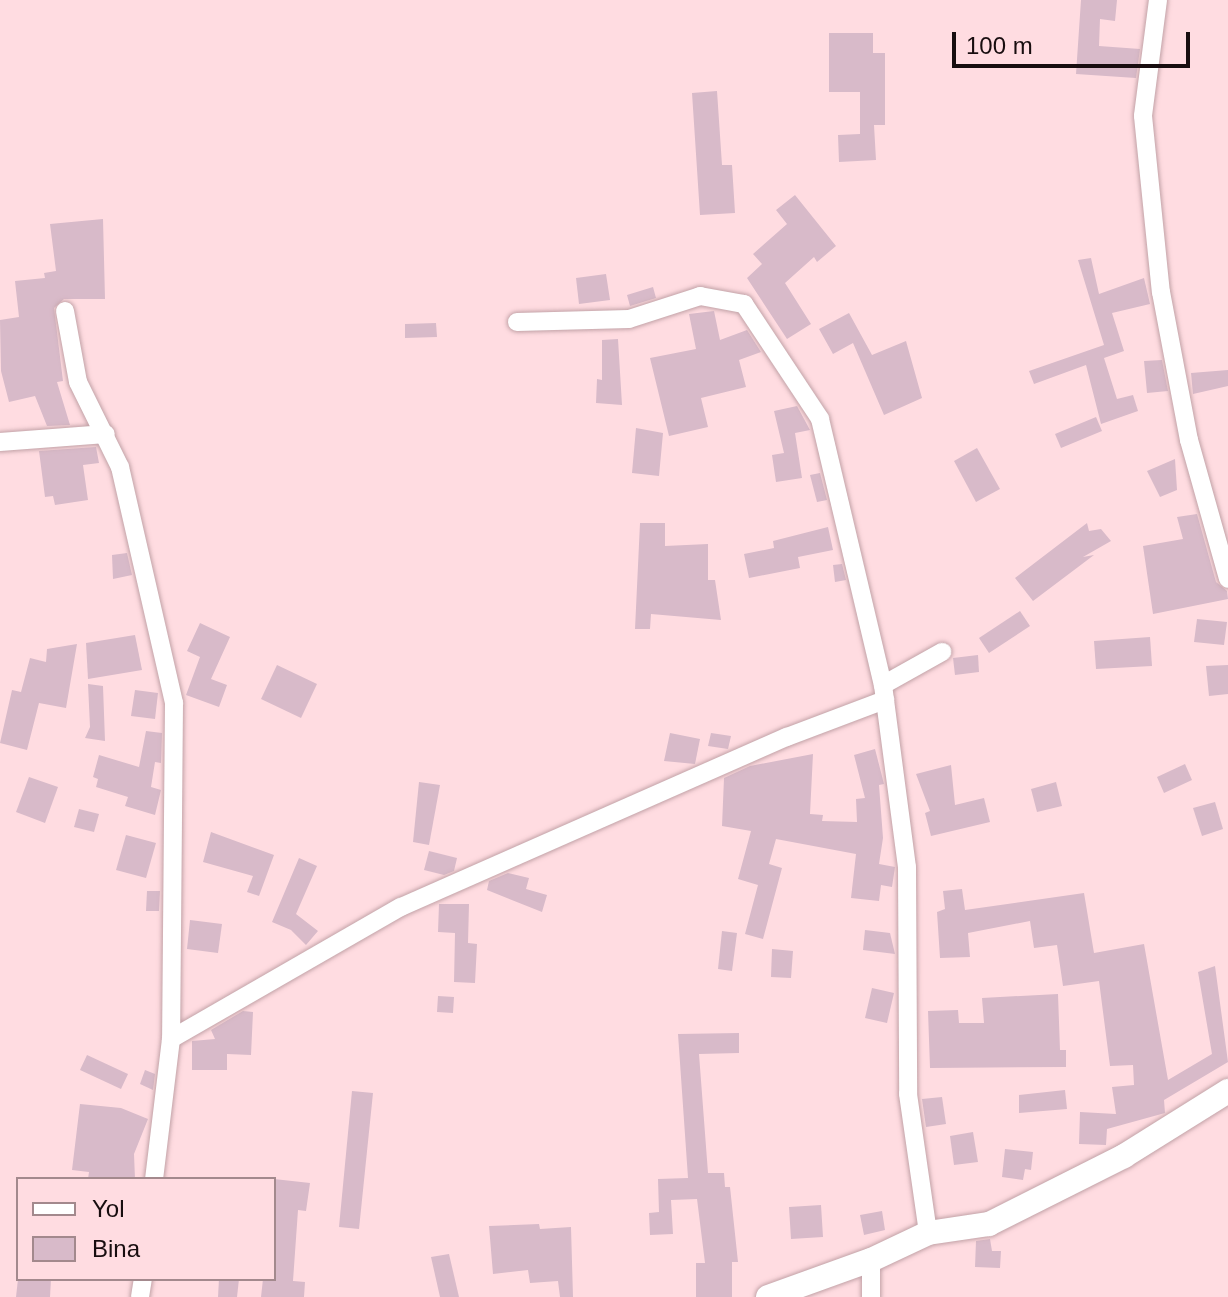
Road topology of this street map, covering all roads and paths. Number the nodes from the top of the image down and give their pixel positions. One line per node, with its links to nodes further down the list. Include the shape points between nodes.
1 (1158, 0): 6 (street, via 1143,116 1161,292 1189,440)
2 (65, 311): 4 (street, via 78,382)
3 (517, 322): 8 (street, via 629,319 700,296 744,304 820,419)
4 (106, 434): 5 (street); 9 (street, via 120,467 174,703)
5 (0, 442)
6 (1228, 579)
7 (942, 652): 8 (street)
8 (884, 693): 9 (street, via 401,907); 12 (street, via 907,867 908,1094)
9 (171, 1039): 11 (street)
10 (1228, 1091): 12 (street, via 1124,1156 989,1224)
11 (154, 1177)
12 (928, 1233): 13 (street)
13 (871, 1260): 14 (street); 15 (street)
14 (768, 1297)
15 (871, 1297)

